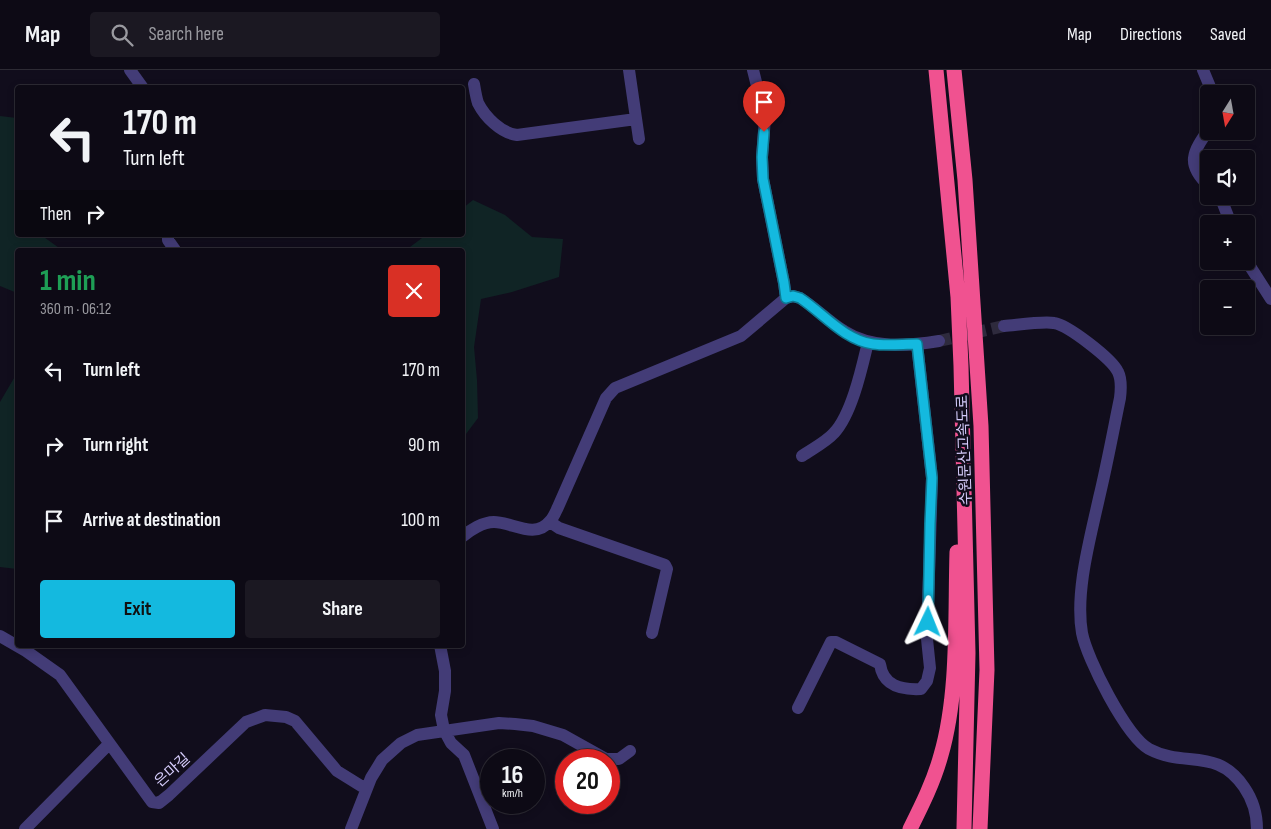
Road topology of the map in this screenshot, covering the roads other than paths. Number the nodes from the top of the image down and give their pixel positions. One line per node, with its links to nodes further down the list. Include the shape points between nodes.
1 (130, 70): 8 (street)
2 (629, 70): 10 (street)
3 (753, 70): 17 (street, via 765,118 763,179)
4 (936, 70): 23 (highway, 수원문산고속도로, via 958,297)
5 (954, 70): 34 (highway, 수원문산고속도로, via 965,180 981,426)
6 (1203, 70): 9 (street)
7 (474, 84): 10 (street, via 483,111 496,126 510,134)
8 (141, 85)
9 (1209, 85)
10 (636, 119): 11 (street)
11 (639, 139)
12 (1202, 140): 13 (street, via 1194,156 1194,168)
13 (1200, 178)
14 (168, 237): 15 (street)
15 (174, 248)
16 (1252, 270): 18 (street)
17 (786, 298): 21 (street, via 800,298 845,332); 25 (street, via 741,336 615,388 606,398)
18 (1271, 299)
19 (1004, 326): 45 (street, via 1054,323 1063,326 1103,355 1118,373 1120,398 1083,577 1081,622 1086,651 1108,694 1143,745 1166,755 1225,766 1249,794)
20 (939, 341): 22 (street)
21 (868, 342): 22 (street); 24 (street, via 846,414 834,433)
22 (917, 344): 32 (street, via 932,478 930,668 926,681 920,688 913,689 890,684 881,674 880,664 830,642)
23 (961, 366): 41 (highway, via 951,694 941,754); 42 (highway, 수원문산고속도로, via 968,652)
24 (802, 456)
25 (550, 522): 26 (street, via 531,530 493,522); 27 (street, via 558,528 665,565 667,569)
26 (465, 534)
27 (652, 632)
28 (0, 636): 29 (street, 은마길)
29 (15, 645)
30 (21, 648): 35 (street, 은마길, via 60,675)
31 (441, 648): 33 (street, via 445,671 441,715)
32 (798, 708)
33 (444, 730): 36 (street, via 498,723 533,726 563,734 606,759 619,759); 37 (street, via 418,735 400,743 382,760); 40 (street, via 464,755)
34 (986, 732): 43 (highway, 수원문산고속도로); 44 (highway)
35 (108, 744): 37 (street, 은마길, via 152,802 159,803 246,722 265,716 286,717 306,732 337,771); 38 (street)
36 (630, 751)
37 (366, 789): 39 (street)
38 (25, 829)
39 (351, 829)
40 (493, 829)
41 (910, 829)
42 (964, 829)
43 (980, 829)
44 (986, 829)
45 (1257, 829)

